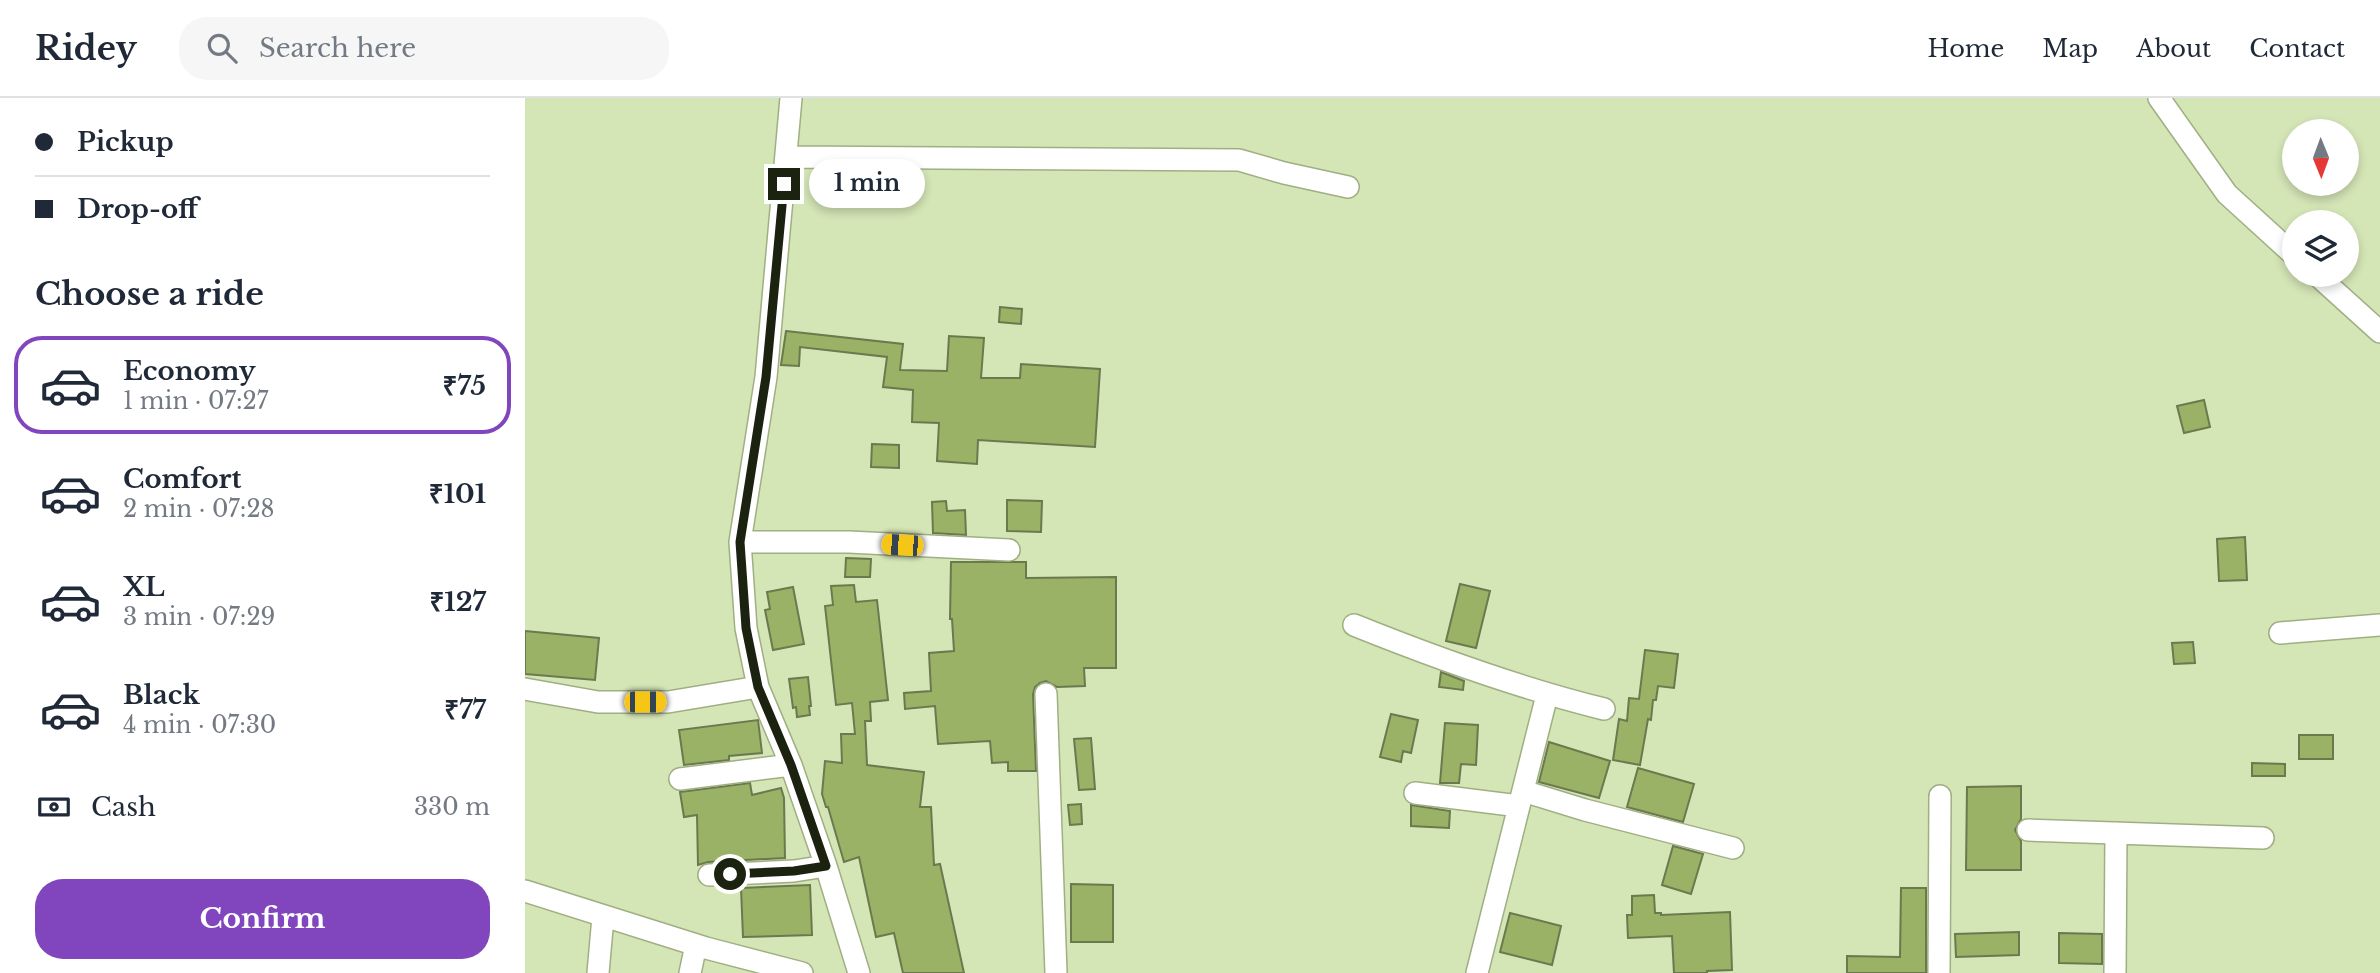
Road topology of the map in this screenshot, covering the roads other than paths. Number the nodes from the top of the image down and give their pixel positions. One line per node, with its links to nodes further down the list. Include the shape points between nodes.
1 (791, 98): 3 (street)
2 (2159, 98): 5 (street, via 2227,194)
3 (787, 157): 4 (street, via 1239,160); 8 (street, via 766,377)
4 (1348, 187)
5 (2282, 243)
6 (2330, 287): 7 (street)
7 (2380, 332)
8 (740, 542): 9 (street); 13 (street, via 746,628)
9 (1009, 550)
10 (1355, 625): 16 (street)
11 (2380, 625): 12 (street)
12 (2280, 633)
13 (758, 687): 14 (street, via 668,702 598,702); 18 (street)
14 (525, 688)
15 (1046, 694): 36 (street)
16 (1547, 695): 17 (street); 22 (street)
17 (1604, 709)
18 (791, 765): 19 (street); 27 (street)
19 (680, 779)
20 (1415, 793): 22 (street)
21 (1940, 796): 38 (street)
22 (1521, 800): 26 (street, via 1585,810); 37 (street)
23 (2028, 830): 24 (street)
24 (2116, 833): 25 (street); 39 (street)
25 (2263, 838)
26 (1733, 848)
27 (826, 866): 28 (street); 35 (street)
28 (709, 875)
29 (525, 891): 30 (street)
30 (603, 916): 31 (street); 32 (street)
31 (696, 945): 33 (street); 34 (street)
32 (598, 973)
33 (690, 973)
34 (802, 973)
35 (859, 973)
36 (1056, 973)
37 (1477, 973)
38 (1939, 973)
39 (2116, 973)

